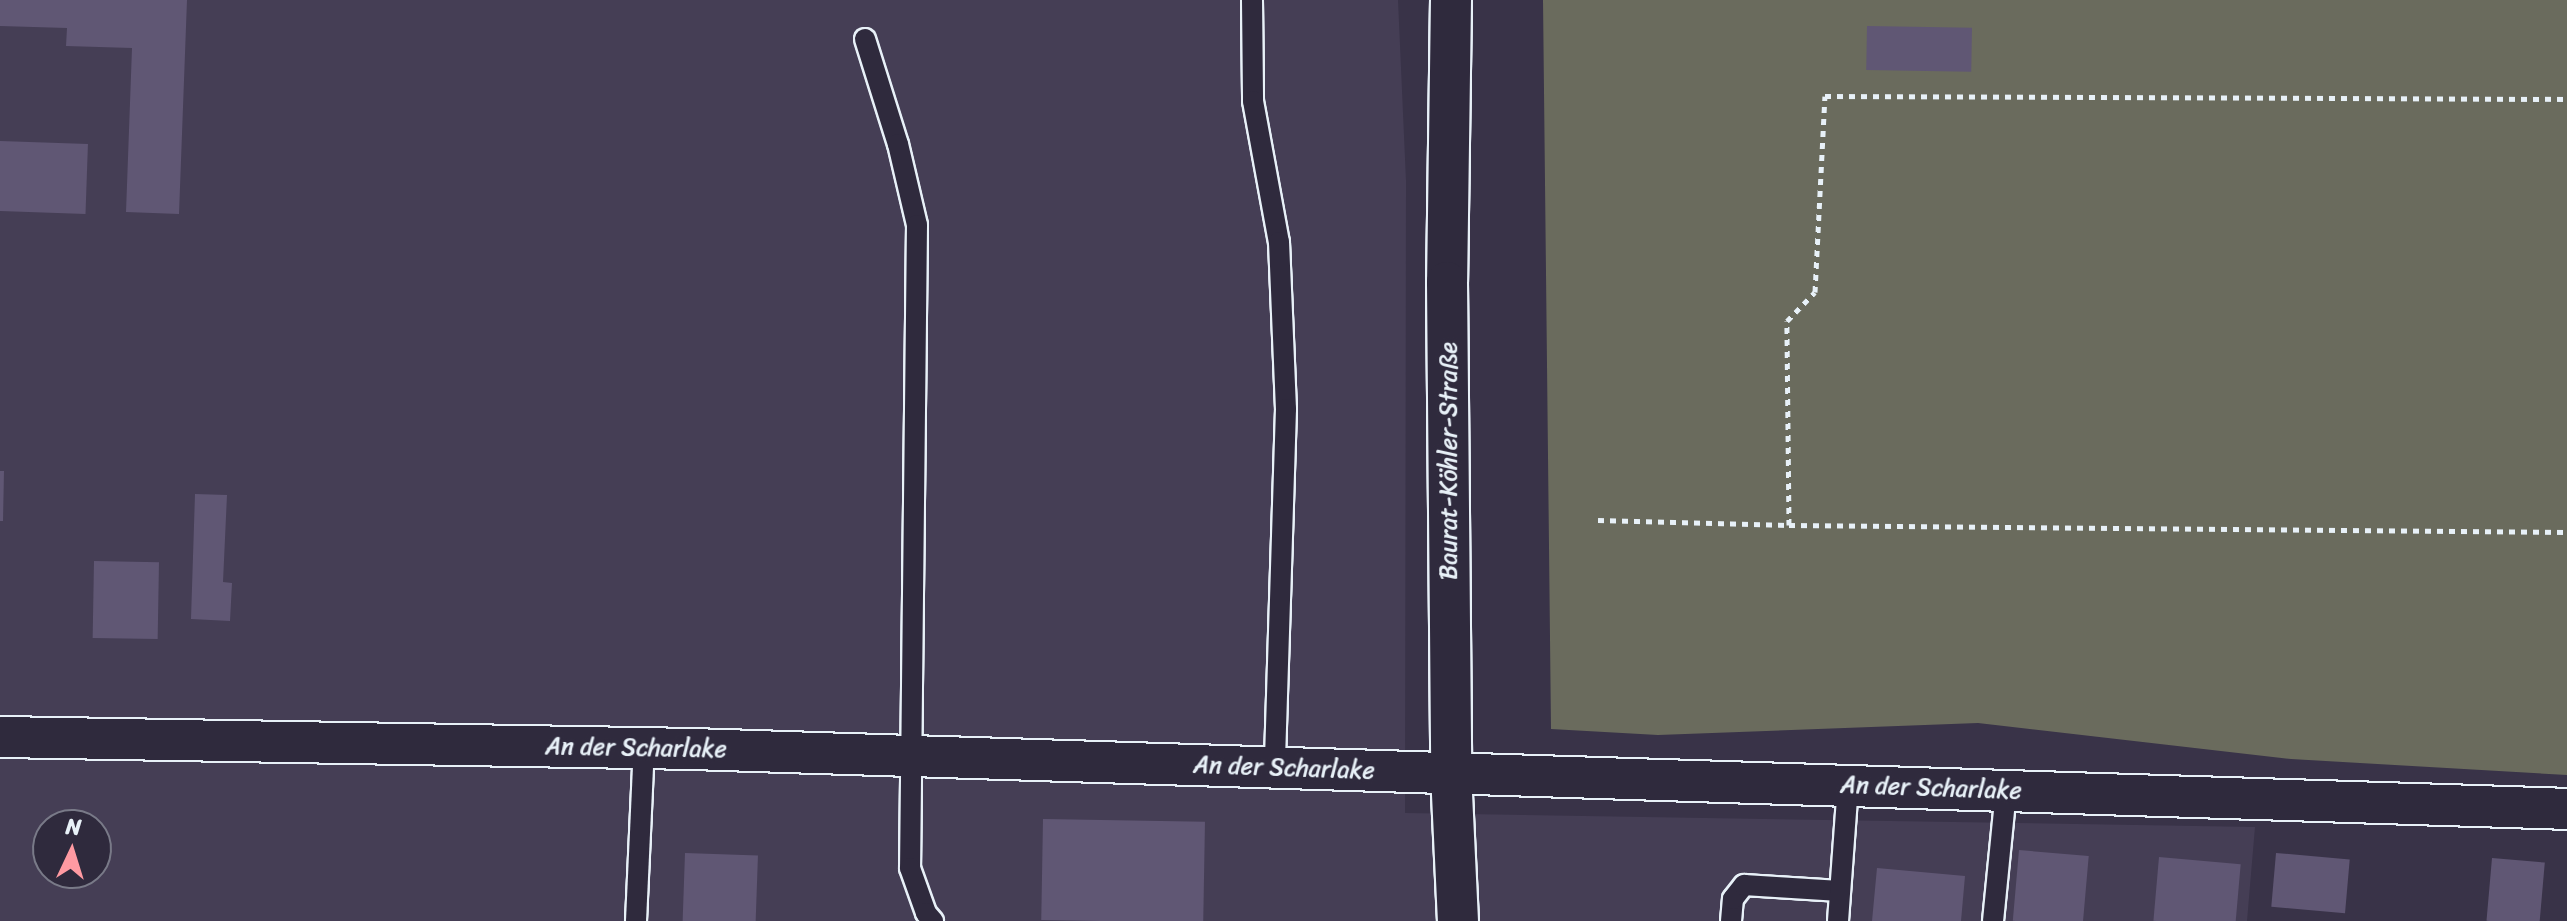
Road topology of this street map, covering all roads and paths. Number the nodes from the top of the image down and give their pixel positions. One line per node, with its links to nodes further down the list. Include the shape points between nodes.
1 (1252, 0): 11 (lane, via 1253,101 1279,242 1286,409)
2 (1451, 0): 12 (street, Baurat-Köhler-Straße)
3 (865, 39): 10 (lane, via 917,225)
4 (2567, 99): 6 (path, via 1825,96 1815,292 1787,321)
5 (1598, 520): 6 (path)
6 (1789, 525): 7 (path)
7 (2567, 532)
8 (0, 737): 9 (street, An der Scharlake)
9 (644, 748): 10 (street, An der Scharlake); 17 (lane)
10 (912, 756): 11 (street, An der Scharlake); 18 (lane, via 910,868)
11 (1275, 767): 12 (street, An der Scharlake)
12 (1451, 773): 13 (street, An der Scharlake); 19 (street, Baurat-Köhler-Straße)
13 (1848, 785): 14 (street, An der Scharlake); 16 (lane)
14 (2006, 791): 15 (street, An der Scharlake); 22 (lane)
15 (2567, 809)
16 (1840, 891): 20 (lane, via 1744,885 1733,899); 21 (lane)
17 (636, 921)
18 (933, 921)
19 (1458, 921)
20 (1731, 921)
21 (1838, 921)
22 (1993, 921)

